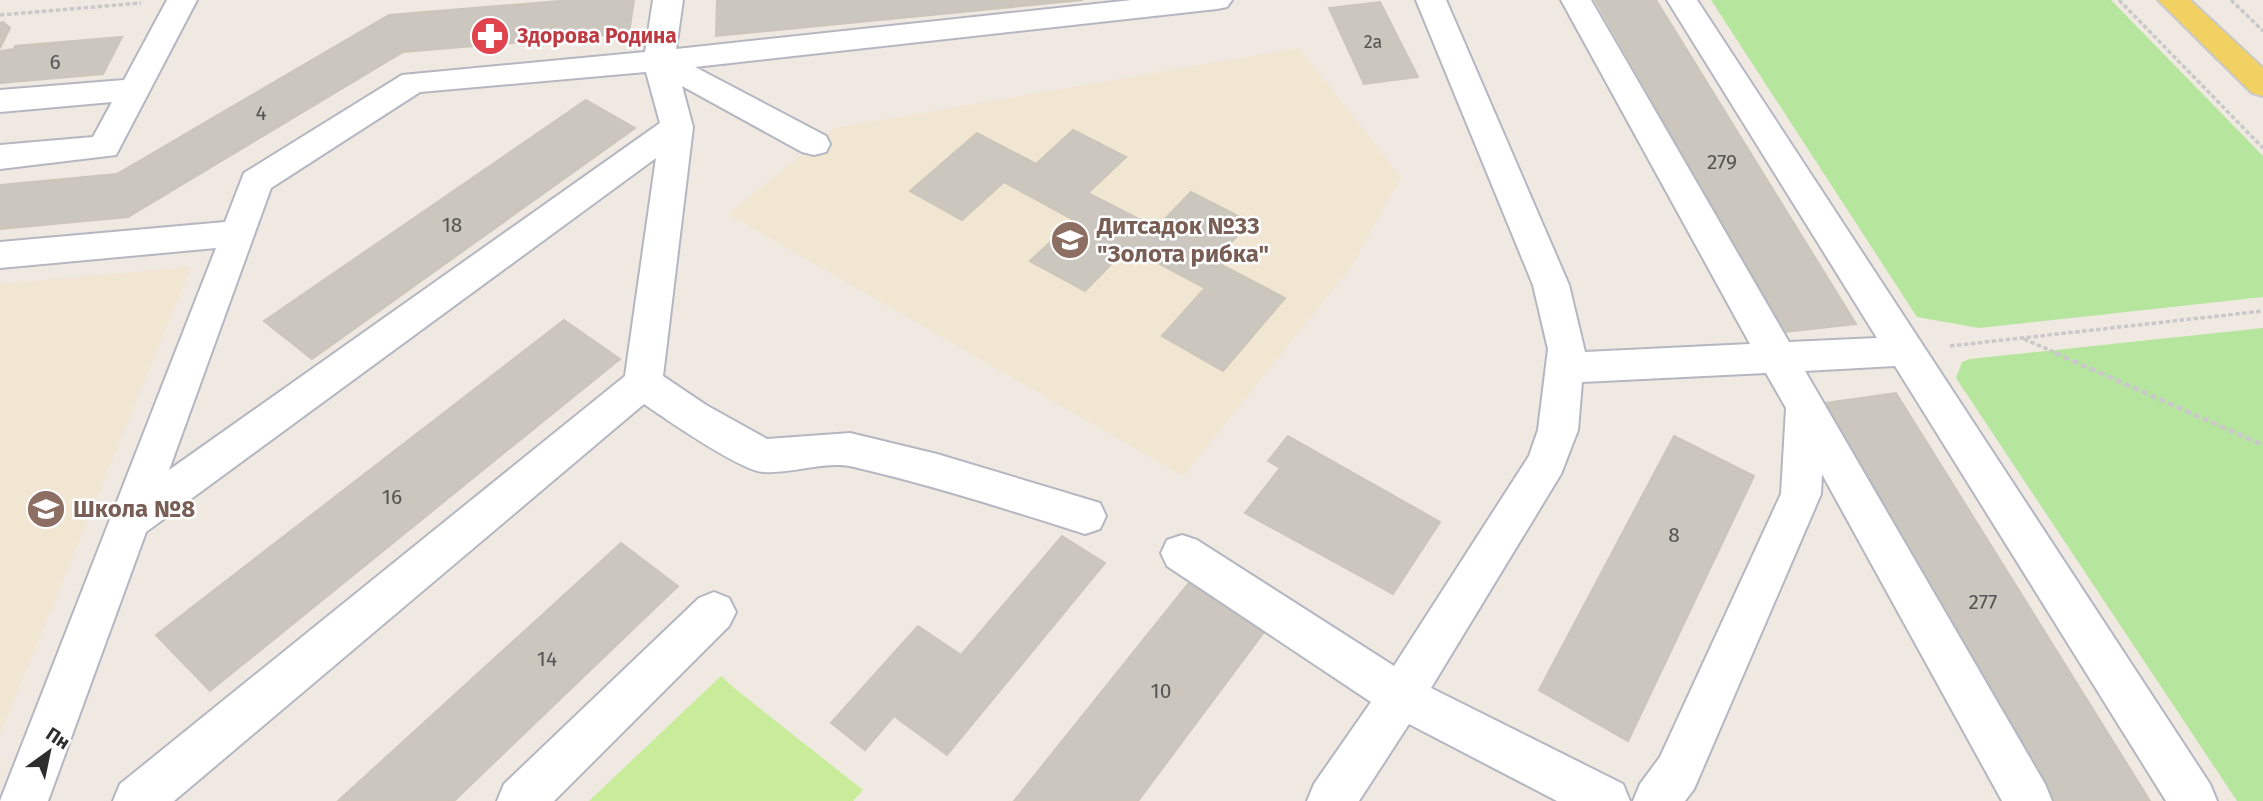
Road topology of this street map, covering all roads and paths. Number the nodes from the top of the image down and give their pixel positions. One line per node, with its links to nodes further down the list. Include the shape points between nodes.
1 (182, 0): 15 (lane)
2 (668, 0): 13 (lane)
3 (1217, 0): 13 (lane)
4 (1432, 0): 27 (lane, via 1551,285 1567,349)
5 (1576, 0): 26 (lane)
6 (1682, 0): 25 (lane)
7 (2119, 0): 19 (path)
8 (2173, 0): 14 (main road)
9 (2231, 0): 12 (path)
10 (149, 2): 11 (path)
11 (0, 15)
12 (2263, 31)
13 (659, 61): 17 (lane); 18 (lane); 21 (lane, via 413,82 256,181)
14 (2263, 86)
15 (134, 90): 16 (lane); 20 (lane, via 104,147)
16 (0, 101)
17 (677, 127): 28 (lane); 32 (lane)
18 (814, 144)
19 (2263, 148)
20 (0, 157)
21 (239, 233): 22 (lane); 32 (lane)
22 (0, 255)
23 (2263, 311): 24 (path)
24 (2021, 338): 25 (path); 30 (path)
25 (1904, 351): 26 (lane); 43 (lane)
26 (1776, 355): 27 (lane); 29 (lane)
27 (1565, 368): 35 (lane, via 1558,430 1547,462)
28 (643, 383): 31 (lane, via 762,456 850,449); 37 (lane)
29 (1805, 406): 41 (lane, via 1801,494 1677,773); 42 (lane)
30 (2263, 445)
31 (1086, 516)
32 (130, 522): 36 (lane)
33 (1182, 553): 35 (lane)
34 (714, 612): 38 (lane)
35 (1401, 696): 39 (lane); 40 (lane)
36 (24, 801)
37 (137, 801)
38 (521, 801)
39 (1331, 801)
40 (1606, 801)
41 (1657, 801)
42 (2028, 801)
43 (2193, 801)

